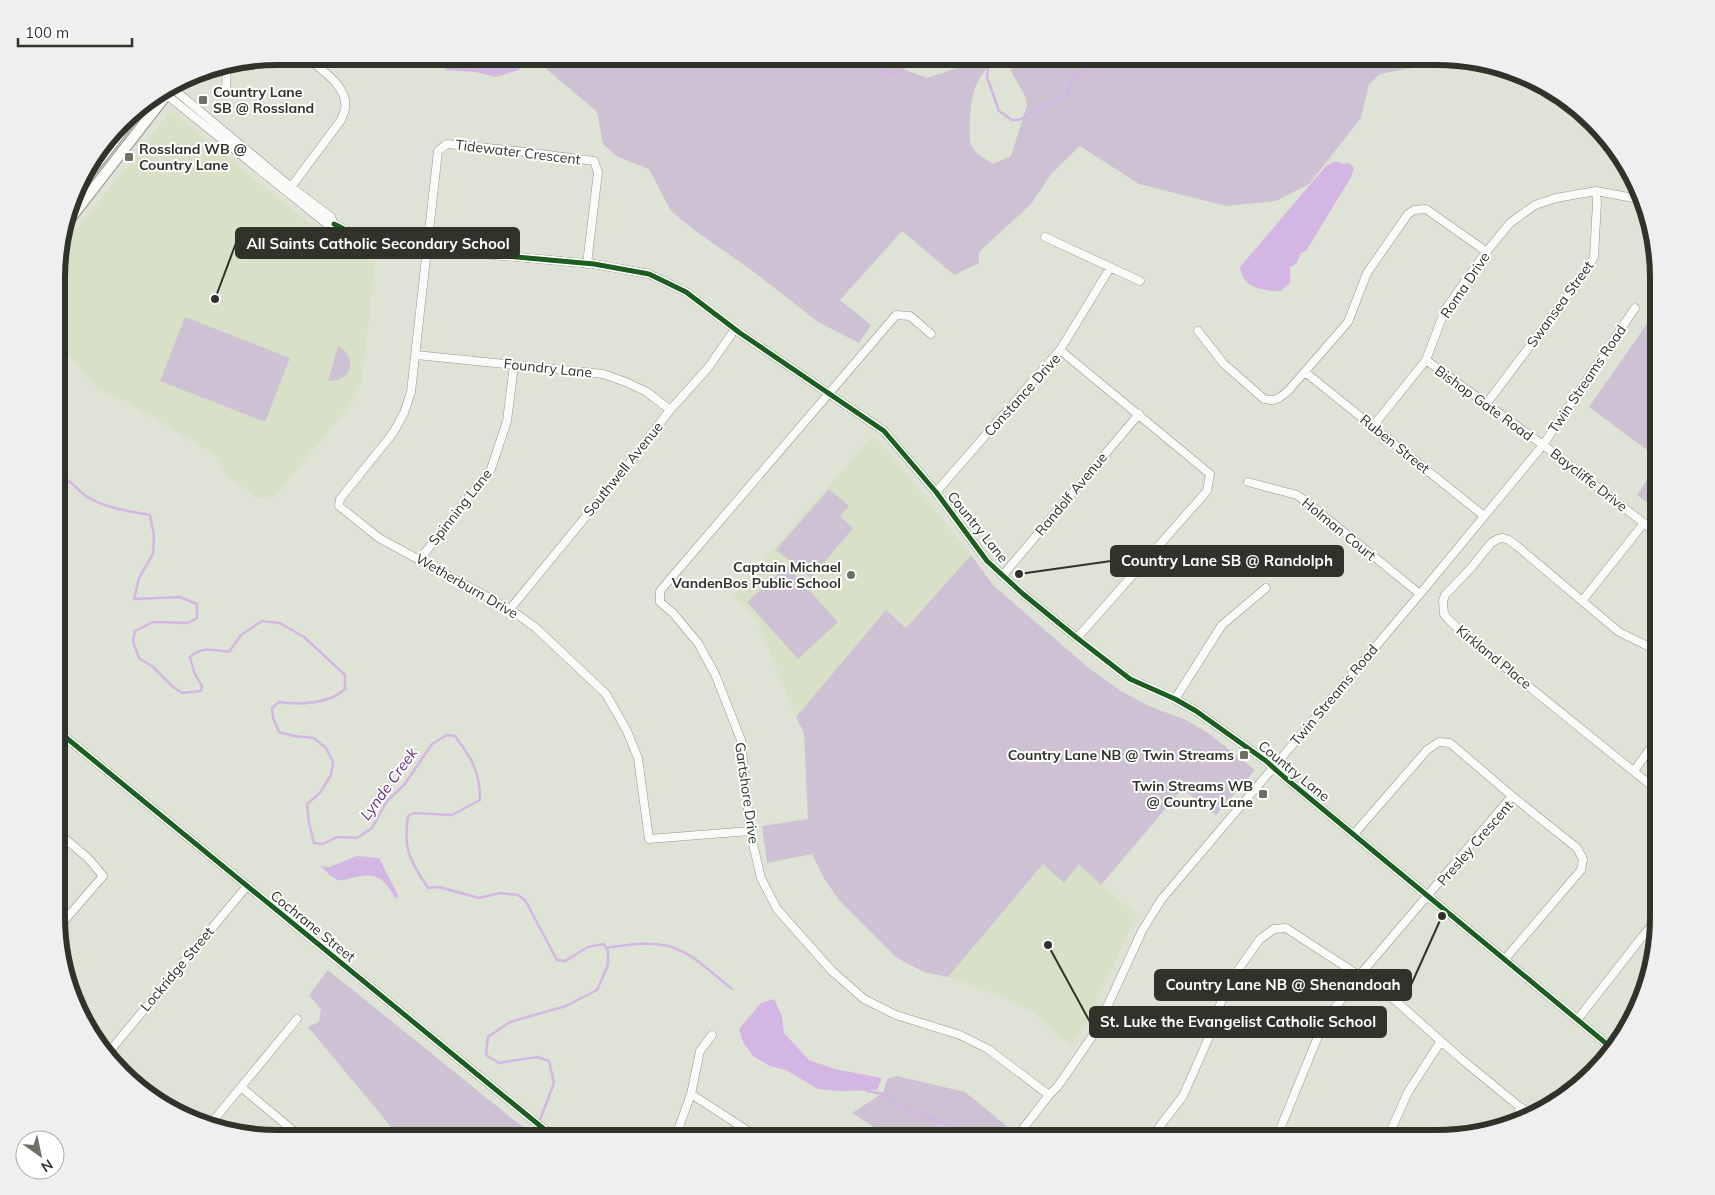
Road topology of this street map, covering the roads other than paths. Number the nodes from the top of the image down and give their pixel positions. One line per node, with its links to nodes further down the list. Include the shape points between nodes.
1 (315, 65): 6 (street, via 336,83 346,108 341,120)
2 (227, 71): 3 (street)
3 (226, 89)
4 (173, 93): 6 (street, Country Lane)
5 (160, 101): 9 (main road)
6 (289, 190): 11 (street, Country Lane, via 327,224 387,243)
7 (1596, 191): 8 (street); 12 (street, Roma Drive, via 1535,205 1510,223); 26 (street, Swansea Street, via 1594,257)
8 (1635, 198)
9 (76, 211)
10 (1045, 237): 14 (street)
11 (428, 249): 13 (street, Country Lane); 13 (street, Tidewater Crescent, via 438,151 447,144 594,161 598,172); 21 (street, Wetherburn Drive)
12 (1487, 252): 22 (street, Roma Drive, via 1445,310); 24 (street, via 1426,209 1414,210 1367,272 1348,322)
13 (588, 264): 17 (street, Country Lane, via 648,274 686,292)
14 (1110, 268): 15 (street); 20 (street)
15 (1140, 281)
16 (1635, 308): 30 (street, Twin Streams Road)
17 (735, 329): 25 (street, Country Lane); 27 (street, Southwell Avenue, via 708,368)
18 (1198, 330): 24 (street, via 1224,364 1269,400 1278,399)
19 (931, 334): 25 (street, Gartshore Drive, via 910,316 896,314)
20 (1060, 350): 28 (street, Constance Drive); 32 (street, Constance Drive)
21 (416, 355): 23 (street, Foundry Lane); 36 (street, Wetherburn Drive, via 411,392 400,420 340,499 340,506 379,538)
22 (1426, 360): 26 (street, Bishop Gate Road); 29 (street, Roma Drive)
23 (514, 365): 27 (street, Foundry Lane, via 603,374 647,392); 36 (street, Spinning Lane, via 507,421 491,469)
24 (1305, 372): 29 (street, Ruben Street)
25 (829, 393): 32 (street, Country Lane, via 884,431); 51 (street, Gartshore Drive, via 660,591 660,602 698,643 716,674 741,740)
26 (1487, 403): 30 (street, Bishop Gate Road)
27 (670, 410): 41 (street, Southwell Avenue)
28 (1139, 414): 37 (street, Randolf Avenue); 42 (street, Constance Drive, via 1210,474 1207,490)
29 (1373, 426): 33 (street, Ruben Street)
30 (1543, 445): 33 (street, Twin Streams Road); 34 (street, Baycliffe Drive)
31 (1248, 482): 39 (street, Holman Court, via 1301,498)
32 (936, 492): 37 (street, Country Lane, via 987,561)
33 (1484, 516): 39 (street, Twin Streams Road)
34 (1644, 523): 35 (street, Baycliffe Drive); 40 (street)
35 (1650, 528)
36 (420, 559): 41 (street, Wetherburn Drive)
37 (1003, 575): 42 (street, Country Lane)
38 (1266, 588): 44 (street, via 1222,625)
39 (1420, 594): 47 (street, Twin Streams Road)
40 (1582, 601): 43 (street, Kirkland Place, via 1619,632); 48 (street, Kirkland Place, via 1503,538 1491,543 1443,601 1444,614 1464,634)
41 (510, 609): 51 (street, Wetherburn Drive, via 536,628 606,694 627,730 638,758 650,839)
42 (1077, 638): 44 (street, Country Lane, via 1130,679)
43 (1650, 648)
44 (1175, 699): 47 (street, Country Lane)
45 (65, 737): 54 (street, Cochrane Street)
46 (1650, 749): 48 (street)
47 (1273, 767): 52 (street, Country Lane); 68 (street, Twin Streams Road, via 1160,900 1142,931 1096,1031)
48 (1634, 771): 49 (street, Kirkland Place)
49 (1650, 784)
50 (1512, 796): 52 (street, via 1450,743 1439,742 1426,750); 55 (street, Presley Crescent); 58 (street, Presley Crescent, via 1577,848 1583,858 1581,870)
51 (750, 831): 68 (street, Gartshore Drive, via 761,878 777,909 838,977 864,999 896,1015 960,1034 988,1049)
52 (1354, 834): 55 (street, Country Lane)
53 (65, 839): 56 (street, via 103,876)
54 (247, 886): 65 (street, Lockridge Street); 74 (street, Cochrane Street)
55 (1429, 896): 58 (street, Country Lane); 59 (street, Presley Crescent)
56 (65, 920)
57 (1650, 927): 61 (street)
58 (1505, 959): 61 (street, Country Lane)
59 (1359, 976): 63 (street, via 1389,994); 78 (street, via 1286,928 1274,929 1260,939 1226,987 1210,1035 1183,1096); 79 (street, Presley Crescent, via 1324,1022)
60 (297, 1019): 66 (street)
61 (1577, 1020): 64 (street, Country Lane)
62 (712, 1035): 67 (street, via 700,1051)
63 (1441, 1041): 69 (street); 80 (street, via 1408,1092)
64 (1608, 1045)
65 (111, 1049)
66 (241, 1087): 72 (street); 73 (street)
67 (691, 1094): 75 (street); 76 (street)
68 (1049, 1095): 77 (street, Twin Streams Road)
69 (1522, 1108): 70 (street); 71 (street)
70 (1525, 1111)
71 (1517, 1115)
72 (214, 1120)
73 (292, 1130)
74 (544, 1130)
75 (678, 1130)
76 (747, 1130)
77 (1022, 1130)
78 (1157, 1130)
79 (1280, 1130)
80 (1392, 1130)

